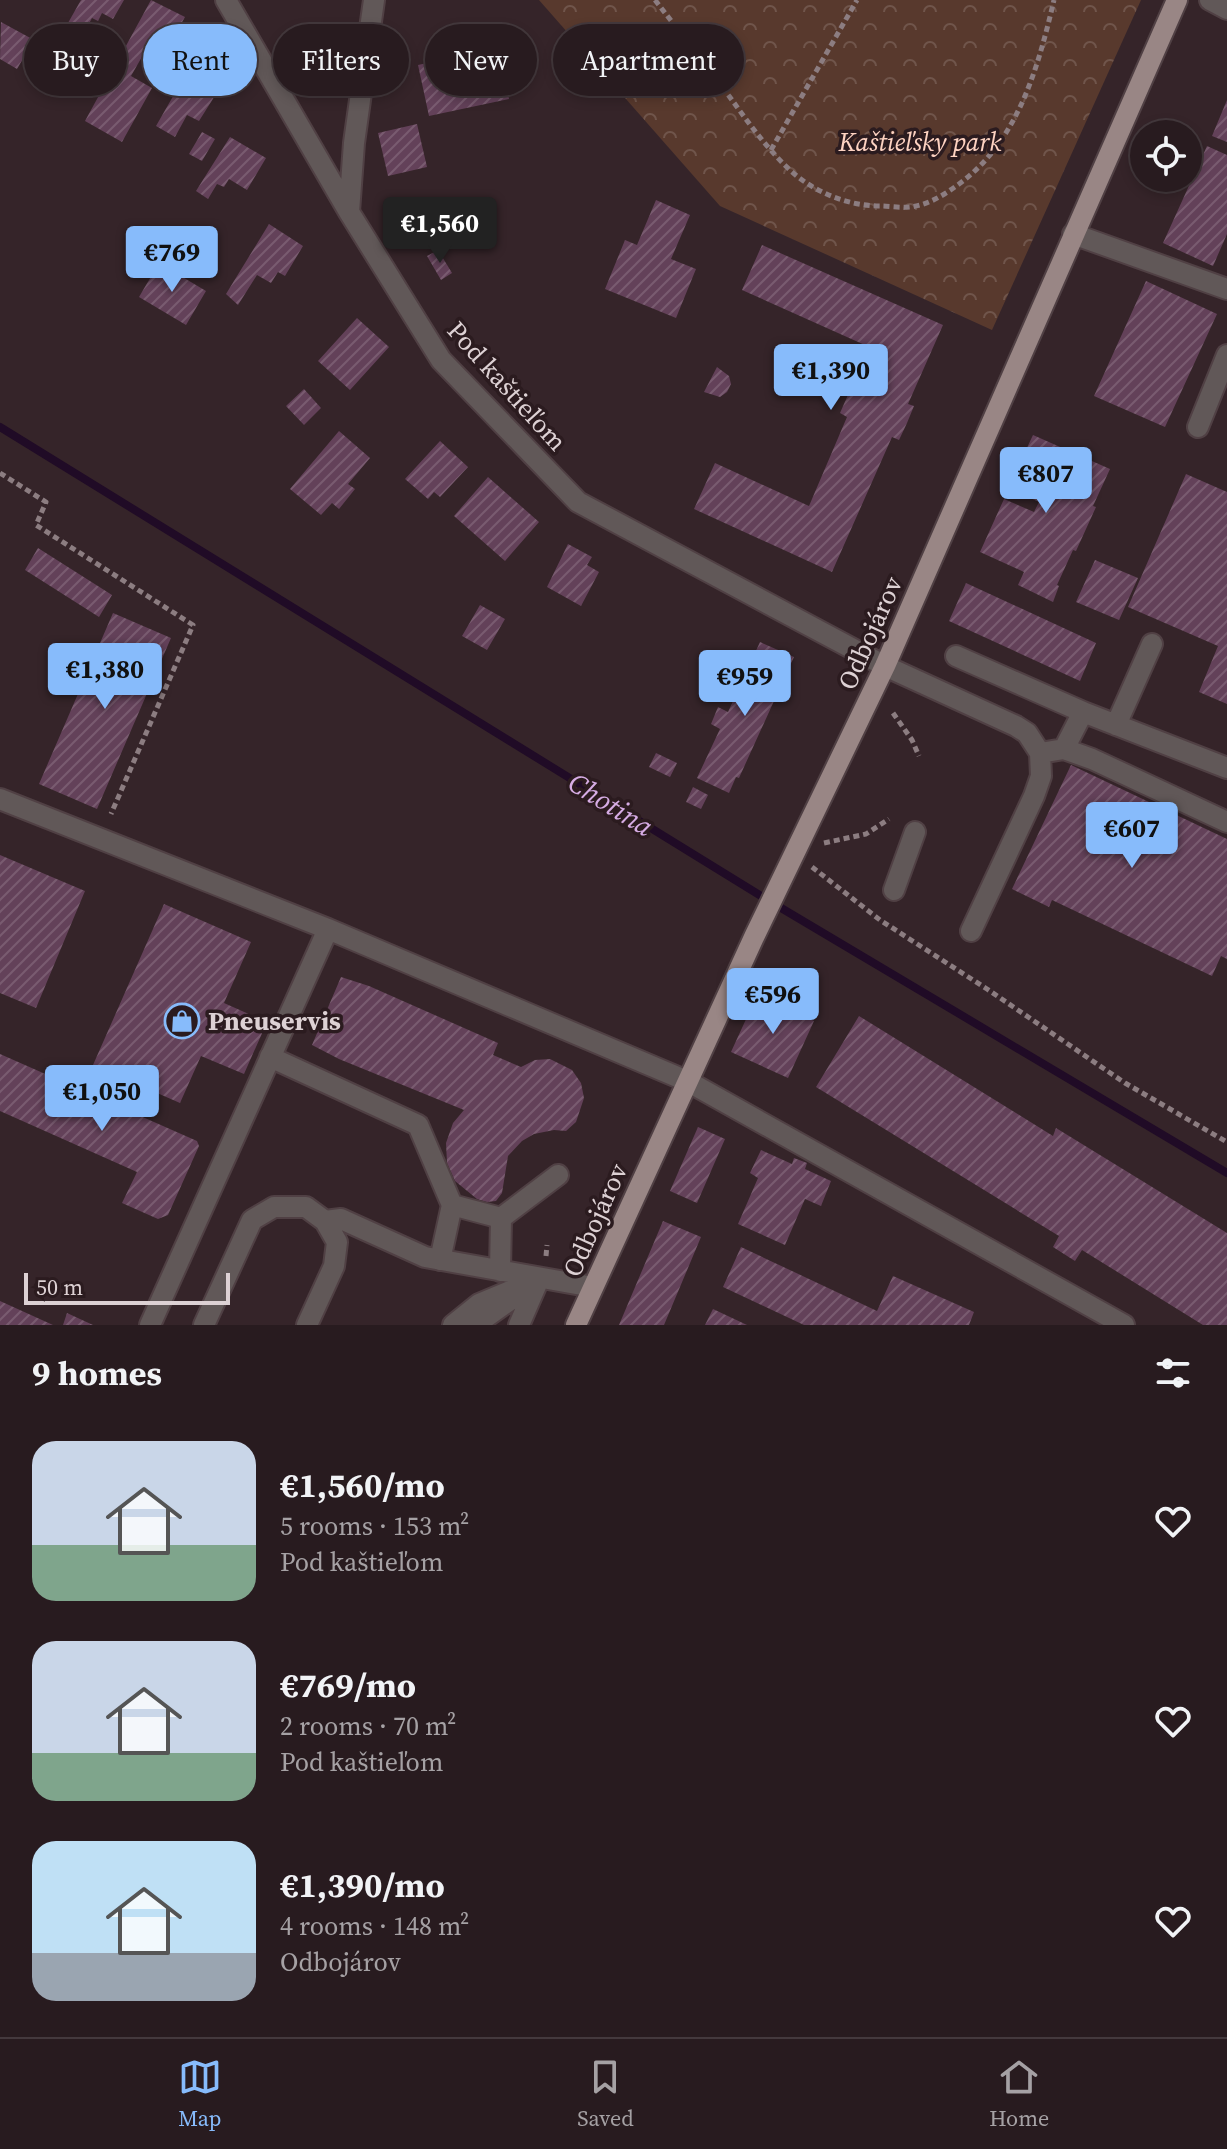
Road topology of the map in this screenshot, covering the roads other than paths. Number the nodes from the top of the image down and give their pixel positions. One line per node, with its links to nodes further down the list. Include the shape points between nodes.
1 (226, 0): 6 (street, Pod kaštieľom)
2 (374, 0): 6 (street)
3 (1177, 0): 7 (main road, Odbojárov)
4 (1210, 0): 5 (street)
5 (1227, 9)
6 (349, 212): 13 (street, Pod kaštieľom, via 441,360 578,502)
7 (1073, 234): 8 (street); 13 (main road, Odbojárov)
8 (1227, 289)
9 (1227, 355): 10 (street)
10 (1198, 427)
11 (1152, 644): 15 (street)
12 (956, 656): 14 (street)
13 (885, 666): 17 (street, Pod kaštieľom, via 1016,726); 26 (main road, Odbojárov)
14 (1083, 712): 15 (street); 16 (street)
15 (1116, 725): 18 (street)
16 (1064, 749): 17 (street); 20 (street)
17 (1040, 753): 24 (street, via 1041,776 1034,796)
18 (1227, 768)
19 (0, 799): 23 (street)
20 (1227, 822)
21 (915, 832): 22 (street)
22 (894, 890)
23 (328, 929): 25 (street); 26 (street)
24 (971, 931)
25 (270, 1057): 28 (street, via 418,1125); 35 (street)
26 (687, 1081): 34 (main road, Odbojárov); 43 (street)
27 (558, 1175): 29 (street)
28 (452, 1205): 29 (street); 31 (street)
29 (501, 1218): 32 (street)
30 (325, 1221): 31 (street, via 341,1219); 36 (street, via 306,1207 274,1207 252,1220); 37 (street, via 337,1242 334,1266)
31 (432, 1259): 32 (street)
32 (500, 1271): 33 (street)
33 (539, 1279): 34 (street); 38 (street, via 479,1304); 39 (street); 40 (street); 41 (street)
34 (593, 1287): 42 (main road, Odbojárov)
35 (150, 1325)
36 (204, 1325)
37 (307, 1325)
38 (453, 1325)
39 (475, 1325)
40 (496, 1325)
41 (519, 1325)
42 (576, 1325)
43 (1124, 1325)

